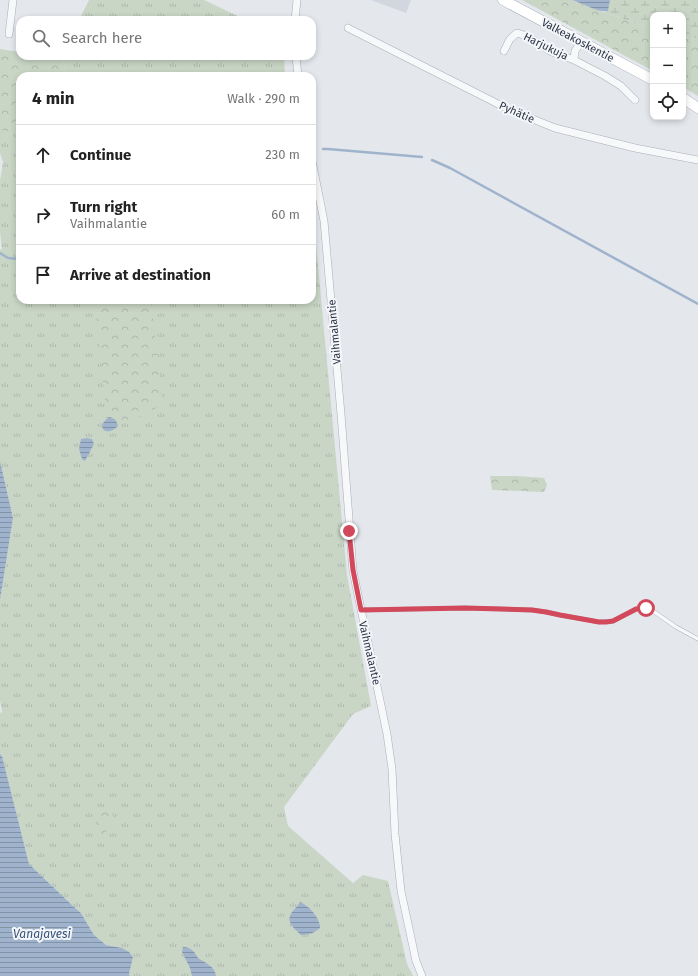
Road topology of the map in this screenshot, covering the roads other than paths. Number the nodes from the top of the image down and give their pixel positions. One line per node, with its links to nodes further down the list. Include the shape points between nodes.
1 (13, 0): 6 (street)
2 (297, 0): 4 (street)
3 (503, 0): 7 (street, Valkeakoskentie)
4 (295, 16)
5 (348, 28): 16 (street, Pyhätie, via 508,108 555,128 635,148)
6 (9, 34)
7 (581, 42): 10 (street, Harjukuja); 12 (street, Valkeakoskentie)
8 (504, 51): 10 (street, Harjukuja, via 510,39 517,33 524,34 552,52)
9 (296, 60): 11 (street)
10 (574, 60): 13 (street, Harjukuja, via 621,86)
11 (298, 72)
12 (650, 78)
13 (635, 100)
14 (686, 100): 15 (street)
15 (698, 108)
16 (698, 160)
17 (316, 181): 18 (street, Vaihmalantie, via 324,221 353,570)
18 (361, 610): 19 (lane, via 532,610 606,622 636,609 646,608); 20 (street, Vaihmalantie, via 392,769 401,892 416,961)
19 (698, 639)
20 (422, 976)

